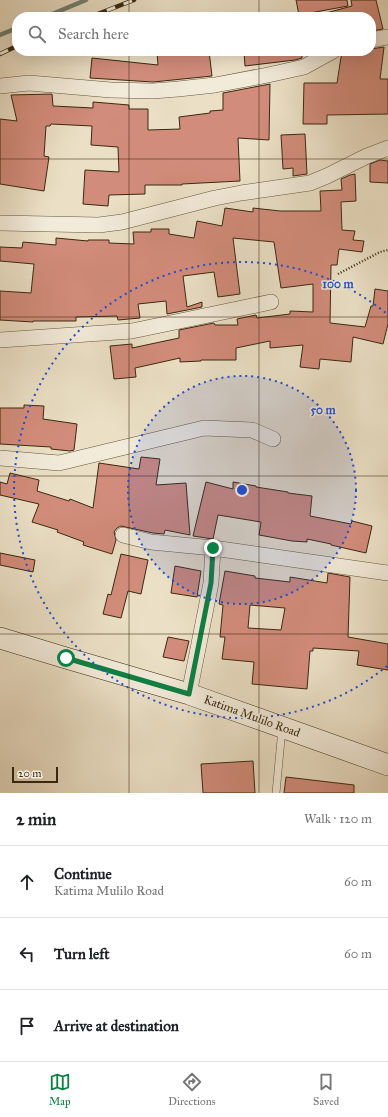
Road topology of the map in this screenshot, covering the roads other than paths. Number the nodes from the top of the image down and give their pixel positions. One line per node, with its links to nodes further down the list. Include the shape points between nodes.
1 (388, 37): 2 (street)
2 (376, 39)
3 (324, 56): 4 (street, via 304,67 178,89 111,90 29,84)
4 (0, 86)
5 (388, 148): 6 (street, via 310,183 215,198 122,222 99,225)
6 (0, 223)
7 (271, 302): 8 (street, via 132,331)
8 (0, 340)
9 (273, 439): 10 (street, via 252,430 204,428 59,463)
10 (0, 458)
11 (123, 535): 12 (street, via 151,542)
12 (213, 548): 13 (street); 15 (street, via 211,583)
13 (388, 573)
14 (0, 638): 15 (main road, Katima Mulilo Road)
15 (189, 694): 16 (main road, Katima Mulilo Road)
16 (282, 727): 17 (main road, Katima Mulilo Road); 18 (lane)
17 (388, 765)
18 (276, 793)

